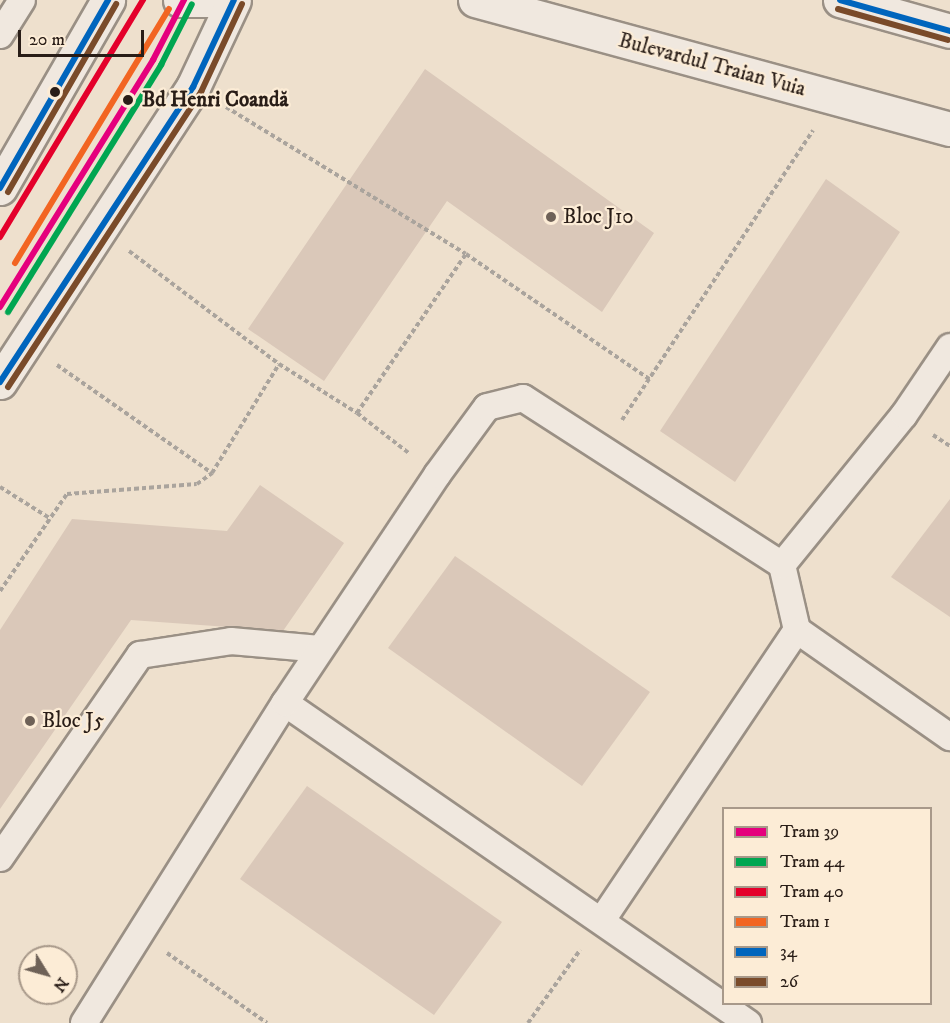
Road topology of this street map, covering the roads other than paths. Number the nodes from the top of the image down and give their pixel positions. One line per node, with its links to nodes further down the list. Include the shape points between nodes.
1 (22, 0): 9 (lane)
2 (108, 0): 11 (main road)
3 (180, 0): 4 (main road)
4 (220, 0)
5 (234, 0): 13 (main road, via 193,87)
6 (475, 0): 10 (main road, Bulevardul Traian Vuia)
7 (840, 0): 8 (main road)
8 (950, 31)
9 (0, 35)
10 (950, 129)
11 (0, 188)
12 (950, 347): 14 (lane, via 904,415)
13 (0, 382)
14 (782, 565): 15 (lane); 16 (lane, via 523,398 487,407)
15 (797, 630): 18 (lane); 20 (lane)
16 (320, 650): 17 (lane); 19 (lane, via 231,640 140,655)
17 (285, 704): 20 (lane); 23 (lane)
18 (950, 737)
19 (0, 858)
20 (602, 920): 22 (lane)
21 (722, 1005): 24 (lane)
22 (722, 1005)
23 (84, 1023)
24 (748, 1023)

